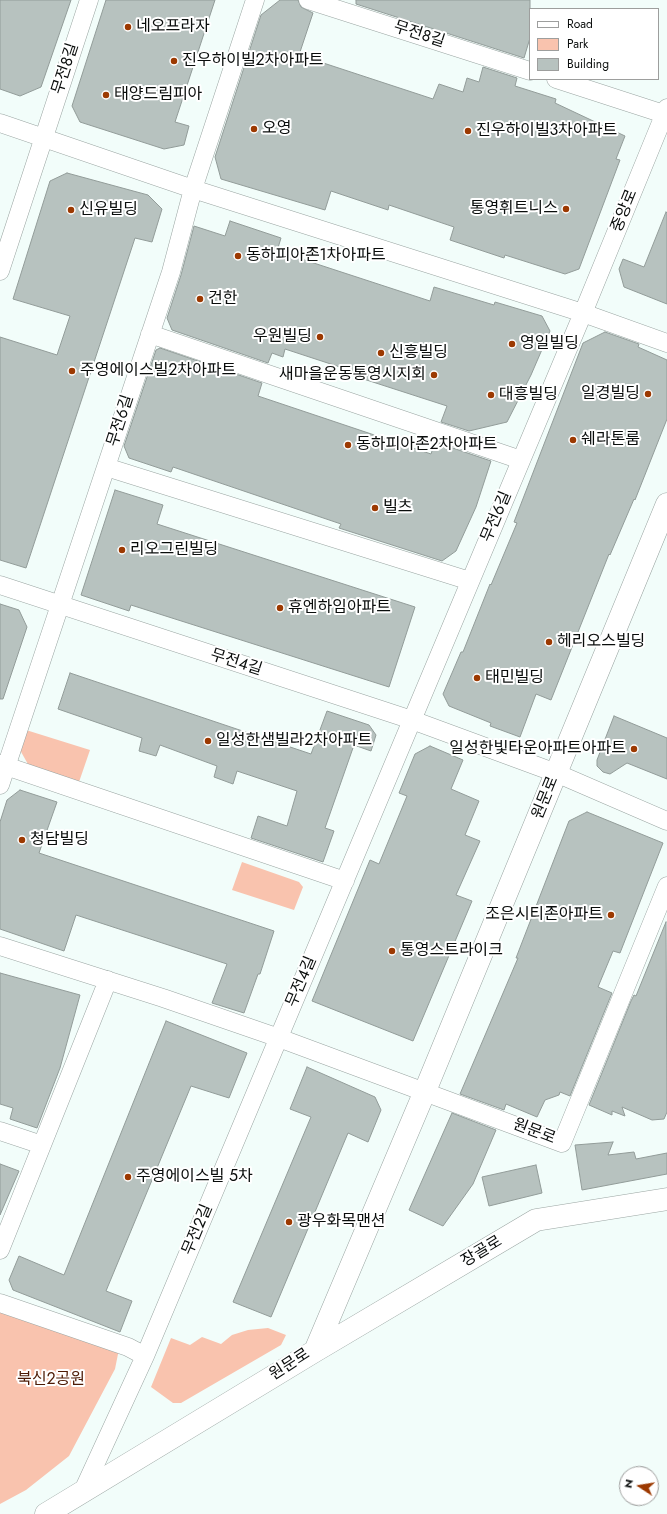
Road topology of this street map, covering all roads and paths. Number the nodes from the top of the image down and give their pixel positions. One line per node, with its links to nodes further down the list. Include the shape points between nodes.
1 (89, 0): 8 (street, 무전8길)
2 (255, 0): 9 (street)
3 (308, 0): 4 (street, 무전8길)
4 (529, 71)
5 (559, 80): 6 (street)
6 (666, 111): 11 (street, 중앙로)
7 (0, 123): 8 (street)
8 (43, 138): 9 (street); 10 (street, 무전8길)
9 (193, 189): 11 (street); 12 (street, 무전6길, via 171,272)
10 (0, 271)
11 (583, 314): 13 (street); 14 (street, 무전6길)
12 (150, 334): 14 (street); 15 (street, 무전6길)
13 (667, 342)
14 (521, 460): 17 (street, 무전6길)
15 (106, 467): 17 (street); 19 (street, 무전6길)
16 (667, 504): 22 (street, 원문로)
17 (470, 581): 20 (street, 무전6길)
18 (0, 585): 19 (street, 무전4길)
19 (60, 605): 20 (street, 무전4길); 21 (street)
20 (412, 720): 22 (street, 무전4길); 25 (street, 무전4길)
21 (3, 765): 23 (street); 25 (street)
22 (556, 773): 24 (street, 무전4길); 30 (street, 원문로)
23 (0, 785)
24 (667, 821)
25 (345, 881): 29 (street, 무전4길)
26 (667, 886): 30 (street, 원문로, via 562,1143)
27 (0, 946): 28 (street)
28 (108, 980): 29 (street); 32 (street)
29 (279, 1038): 30 (street); 37 (street, 무전2길)
30 (425, 1091): 36 (street, 원문로)
31 (0, 1131): 32 (street)
32 (42, 1145): 34 (street)
33 (667, 1199): 36 (street, 장골로, via 536,1220)
34 (0, 1250)
35 (0, 1303): 37 (street, via 128,1347)
36 (315, 1351): 38 (street, 원문로)
37 (145, 1356): 38 (street, 무전2길)
38 (82, 1493): 39 (street, 원문로)
39 (46, 1514)

